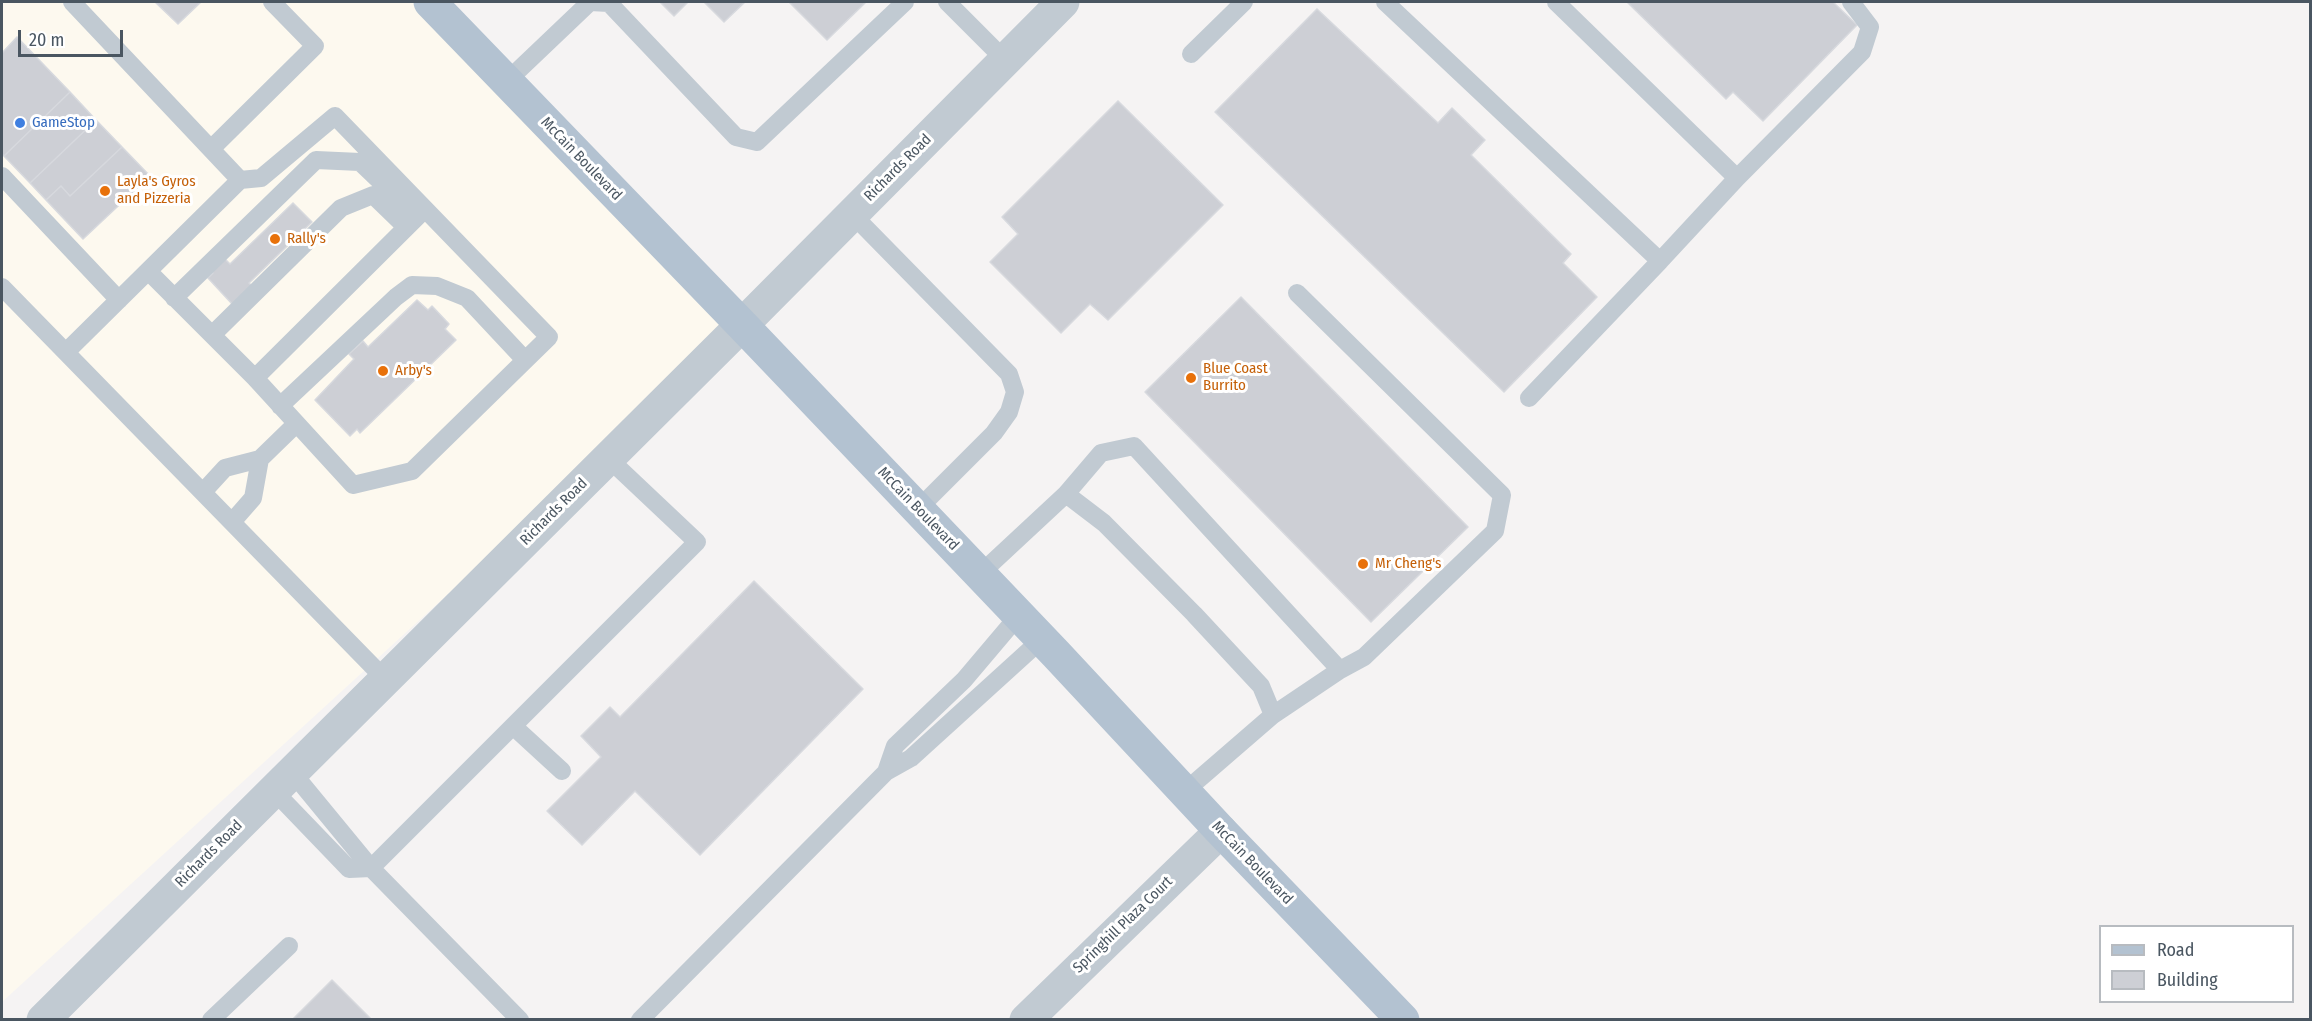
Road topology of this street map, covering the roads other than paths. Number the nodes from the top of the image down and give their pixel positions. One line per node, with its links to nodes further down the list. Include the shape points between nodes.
1 (72, 2): 14 (lane)
2 (272, 2): 14 (lane, via 315,46)
3 (905, 2): 13 (lane, via 757,142 736,137 609,3 590,2)
4 (947, 2): 12 (lane)
5 (1244, 2): 11 (lane)
6 (1385, 2): 20 (lane)
7 (1556, 2): 16 (lane)
8 (1851, 2): 16 (lane, via 1870,27 1862,52)
9 (435, 3): 13 (main road, McCain Boulevard)
10 (1052, 6): 12 (street, Richards Road)
11 (1191, 54)
12 (1005, 60): 18 (street, Richards Road)
13 (506, 82): 26 (main road, McCain Boulevard)
14 (211, 149): 17 (lane)
15 (2, 176): 25 (lane)
16 (1737, 178): 20 (lane)
17 (240, 180): 19 (lane, via 261,178 335,116); 21 (lane)
18 (852, 214): 26 (street, Richards Road); 38 (lane, via 1009,374 1015,392 1009,412 994,433)
19 (416, 217): 24 (lane, via 360,162 316,160); 27 (lane, via 373,195 341,208); 29 (lane, via 549,337); 30 (lane)
20 (1660, 261): 31 (lane)
21 (148, 271): 24 (lane); 25 (lane)
22 (2, 287): 28 (lane)
23 (1297, 293): 43 (lane, via 1502,495 1495,531 1364,657)
24 (174, 298): 27 (lane)
25 (119, 300): 28 (lane)
26 (742, 325): 34 (street, Richards Road); 38 (main road, McCain Boulevard)
27 (212, 335): 30 (lane)
28 (66, 352): 36 (lane)
29 (525, 360): 32 (lane, via 467,298 437,285 412,285); 33 (lane, via 412,471 353,485)
30 (255, 378): 32 (lane)
31 (1529, 398)
32 (280, 406): 33 (lane)
33 (296, 424): 35 (lane)
34 (608, 458): 44 (street, Richards Road); 46 (lane, via 697,542)
35 (260, 459): 36 (lane, via 225,468); 39 (lane, via 253,498)
36 (203, 492): 39 (lane)
37 (1066, 495): 40 (lane); 43 (lane, via 1101,453 1134,446); 45 (lane, via 1104,523 1194,614 1261,686)
38 (918, 509): 40 (main road, McCain Boulevard)
39 (232, 522): 44 (lane)
40 (980, 574): 41 (main road, McCain Boulevard)
41 (1019, 615): 42 (main road, McCain Boulevard); 48 (lane, via 964,680 895,746)
42 (1042, 639): 48 (lane, via 911,758); 50 (main road, McCain Boulevard)
43 (1340, 670): 45 (lane)
44 (385, 679): 49 (street, Richards Road)
45 (1273, 715): 50 (lane)
46 (513, 726): 47 (lane); 52 (lane)
47 (562, 771)
48 (886, 772): 57 (lane)
49 (283, 781): 52 (lane); 52 (lane, via 349,869); 54 (street, Richards Road)
50 (1184, 792): 51 (main road, McCain Boulevard)
51 (1221, 831): 58 (street, Springhill Plaza Court); 59 (main road, McCain Boulevard)
52 (371, 868): 56 (lane)
53 (288, 946): 55 (lane)
54 (43, 1020)
55 (211, 1020)
56 (520, 1020)
57 (640, 1020)
58 (1026, 1020)
59 (1403, 1020)

